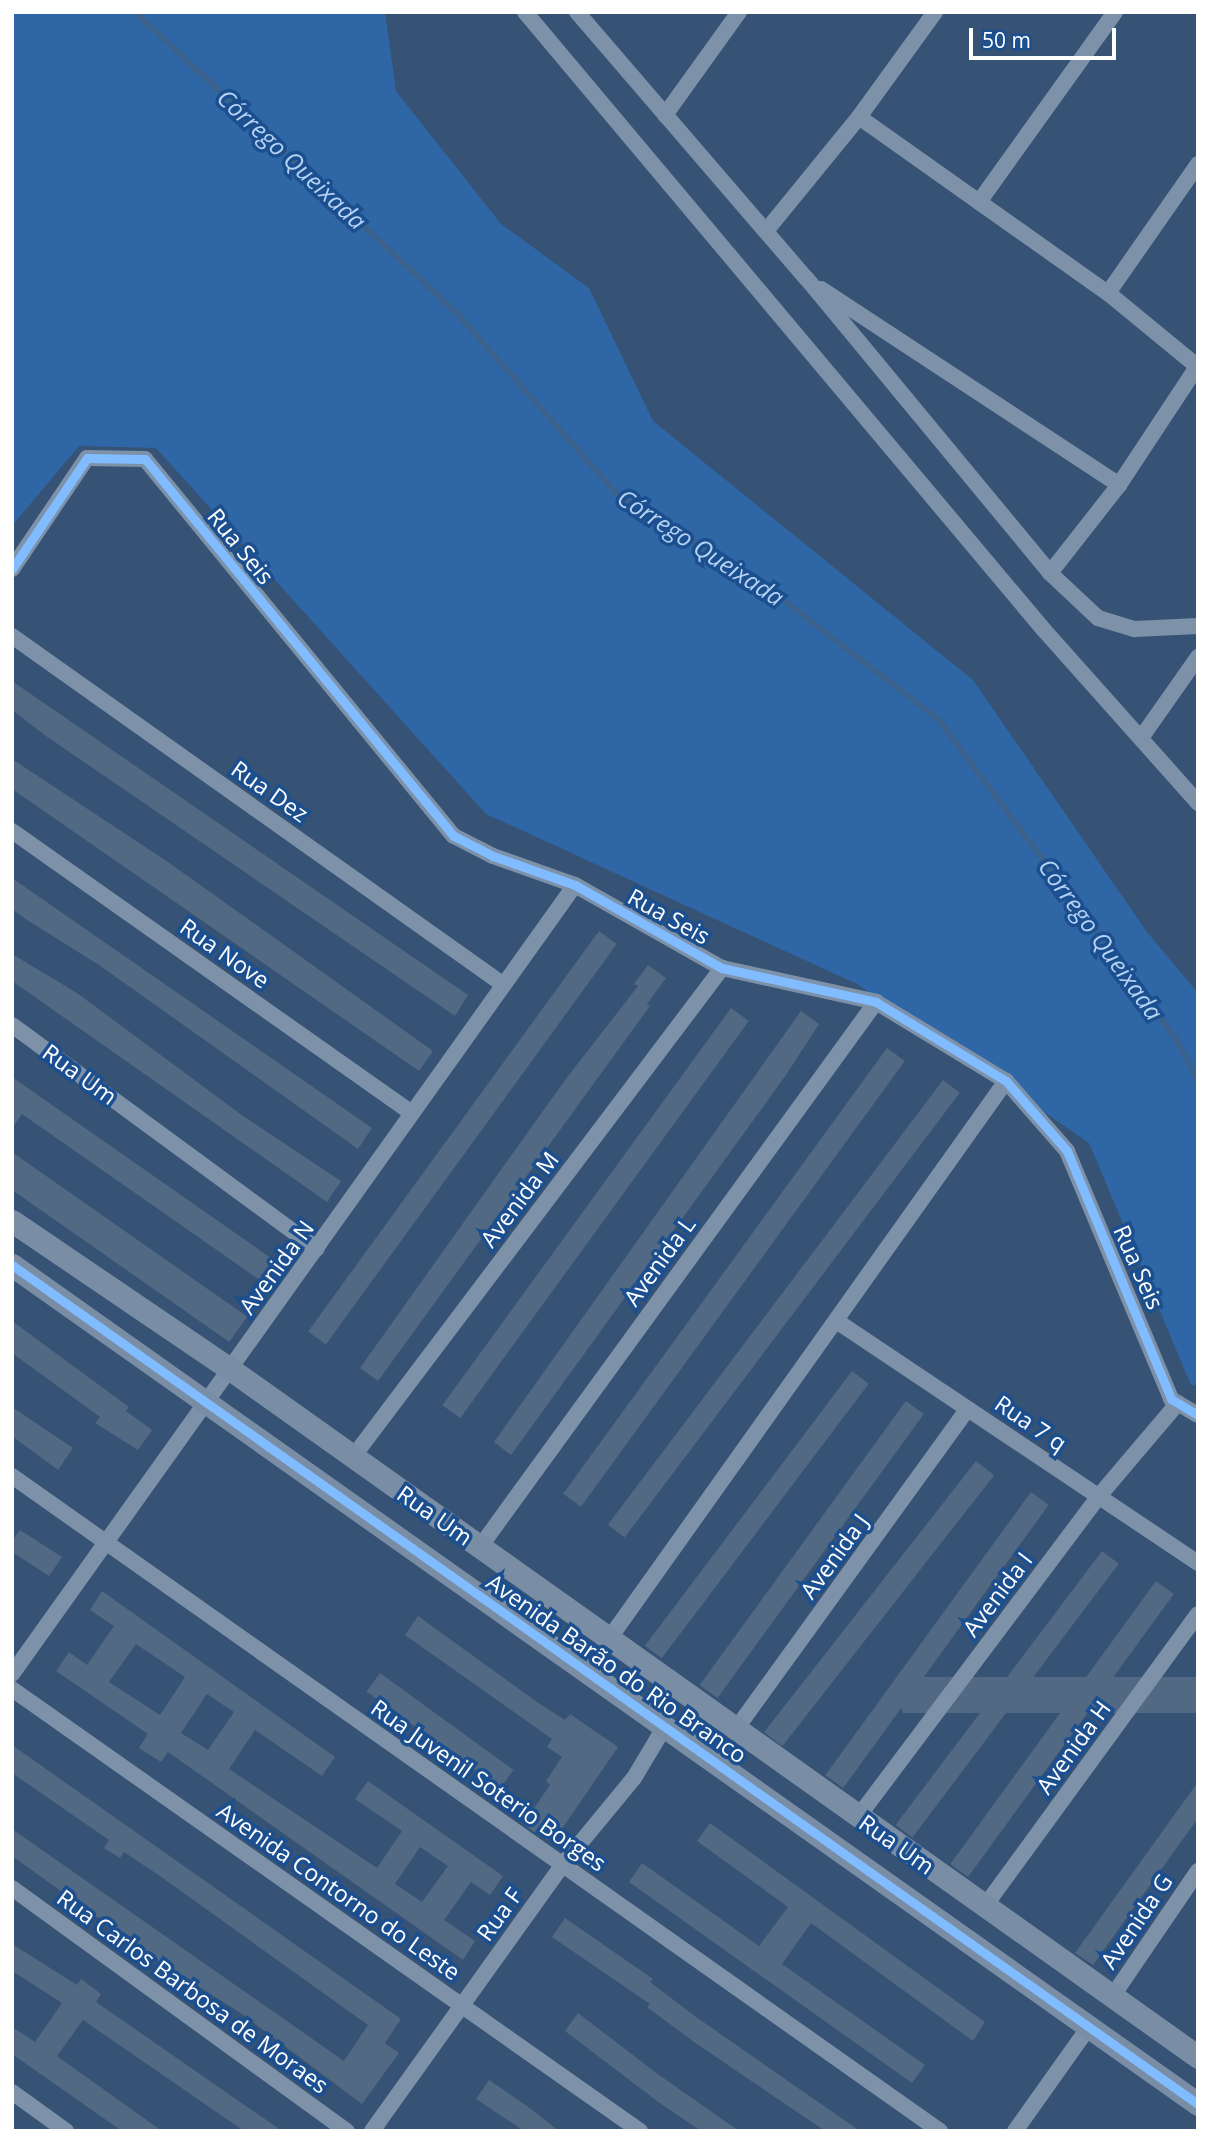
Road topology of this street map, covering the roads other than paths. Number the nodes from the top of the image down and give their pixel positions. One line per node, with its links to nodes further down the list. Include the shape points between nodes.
1 (525, 12): 20 (street, via 1044,630)
2 (577, 12): 6 (street)
3 (739, 12): 6 (street)
4 (935, 12): 7 (street)
5 (1115, 12): 9 (street)
6 (665, 115): 10 (street)
7 (859, 117): 9 (street); 10 (street)
8 (1198, 164): 12 (street)
9 (979, 202): 12 (street)
10 (766, 231): 11 (street)
11 (807, 279): 14 (street); 16 (street)
12 (1108, 293): 13 (street)
13 (1197, 365): 14 (street)
14 (1119, 485): 16 (street)
15 (12, 569): 23 (street, Rua Seis, via 87,458 145,459 454,836 493,856)
16 (1050, 573): 17 (street, via 1098,618 1135,629)
17 (1198, 626)
18 (12, 636): 25 (street, Rua Dez)
19 (1198, 657): 20 (street)
20 (1141, 738): 21 (street)
21 (1198, 803)
22 (12, 831): 29 (street, Rua Nove)
23 (575, 885): 24 (street, Rua Seis); 25 (street, Avenida N)
24 (722, 968): 26 (street, Rua Seis); 39 (street, Avenida M)
25 (501, 983): 29 (street, Avenida N)
26 (876, 1002): 28 (street, Rua Seis); 43 (street, Avenida L)
27 (12, 1024): 31 (street, Rua Um)
28 (1006, 1081): 33 (street); 36 (street, Rua Seis, via 1067,1151 1171,1399)
29 (412, 1113): 31 (street, Avenida N)
30 (12, 1221): 34 (street, Rua Um)
31 (317, 1249): 34 (street, Avenida N)
32 (12, 1265): 35 (street, Avenida Barão do Rio Branco)
33 (838, 1322): 37 (street, Rua 7 q); 46 (street)
34 (230, 1369): 35 (street, Avenida N); 39 (street, Rua Um)
35 (207, 1401): 42 (street, Avenida N); 49 (street, Avenida Barão do Rio Branco)
36 (1178, 1403): 38 (street, Rua Seis); 41 (street, Avenida I)
37 (968, 1409): 41 (street, Rua 7 q); 50 (street, Avenida J)
38 (1198, 1415)
39 (353, 1457): 43 (street, Rua Um)
40 (12, 1476): 42 (street, Rua Juvenil Soterio Borges)
41 (1099, 1496): 44 (street, Rua 7 q); 51 (street, Avenida I)
42 (106, 1542): 47 (street, Avenida N); 52 (street, Rua Juvenil Soterio Borges)
43 (480, 1547): 46 (street, Rua Um)
44 (1198, 1563)
45 (1198, 1614): 55 (street, Avenida H)
46 (609, 1639): 50 (street, Rua Um)
47 (12, 1674)
48 (12, 1689): 57 (street, Avenida Contorno do Leste)
49 (665, 1726): 52 (street, Rua F, via 634,1778); 58 (street, Avenida Barão do Rio Branco)
50 (736, 1729): 51 (street, Rua Um)
51 (858, 1817): 55 (street, Rua Um)
52 (563, 1864): 57 (street, Rua F); 66 (street, Rua Juvenil Soterio Borges)
53 (1198, 1871): 56 (street, Avenida G)
54 (12, 1888): 63 (street, Rua Carlos Barbosa de Moraes)
55 (985, 1906): 56 (street, Rua Um)
56 (1112, 1997): 59 (street, Rua Um)
57 (462, 2006): 64 (street, Rua F); 65 (street, Avenida Contorno do Leste)
58 (1089, 2027): 61 (street, Avenida Barão do Rio Branco); 67 (street)
59 (1198, 2057)
60 (12, 2092): 62 (street)
61 (1198, 2105)
62 (66, 2131)
63 (347, 2131)
64 (372, 2131)
65 (640, 2131)
66 (940, 2131)
67 (1015, 2131)

